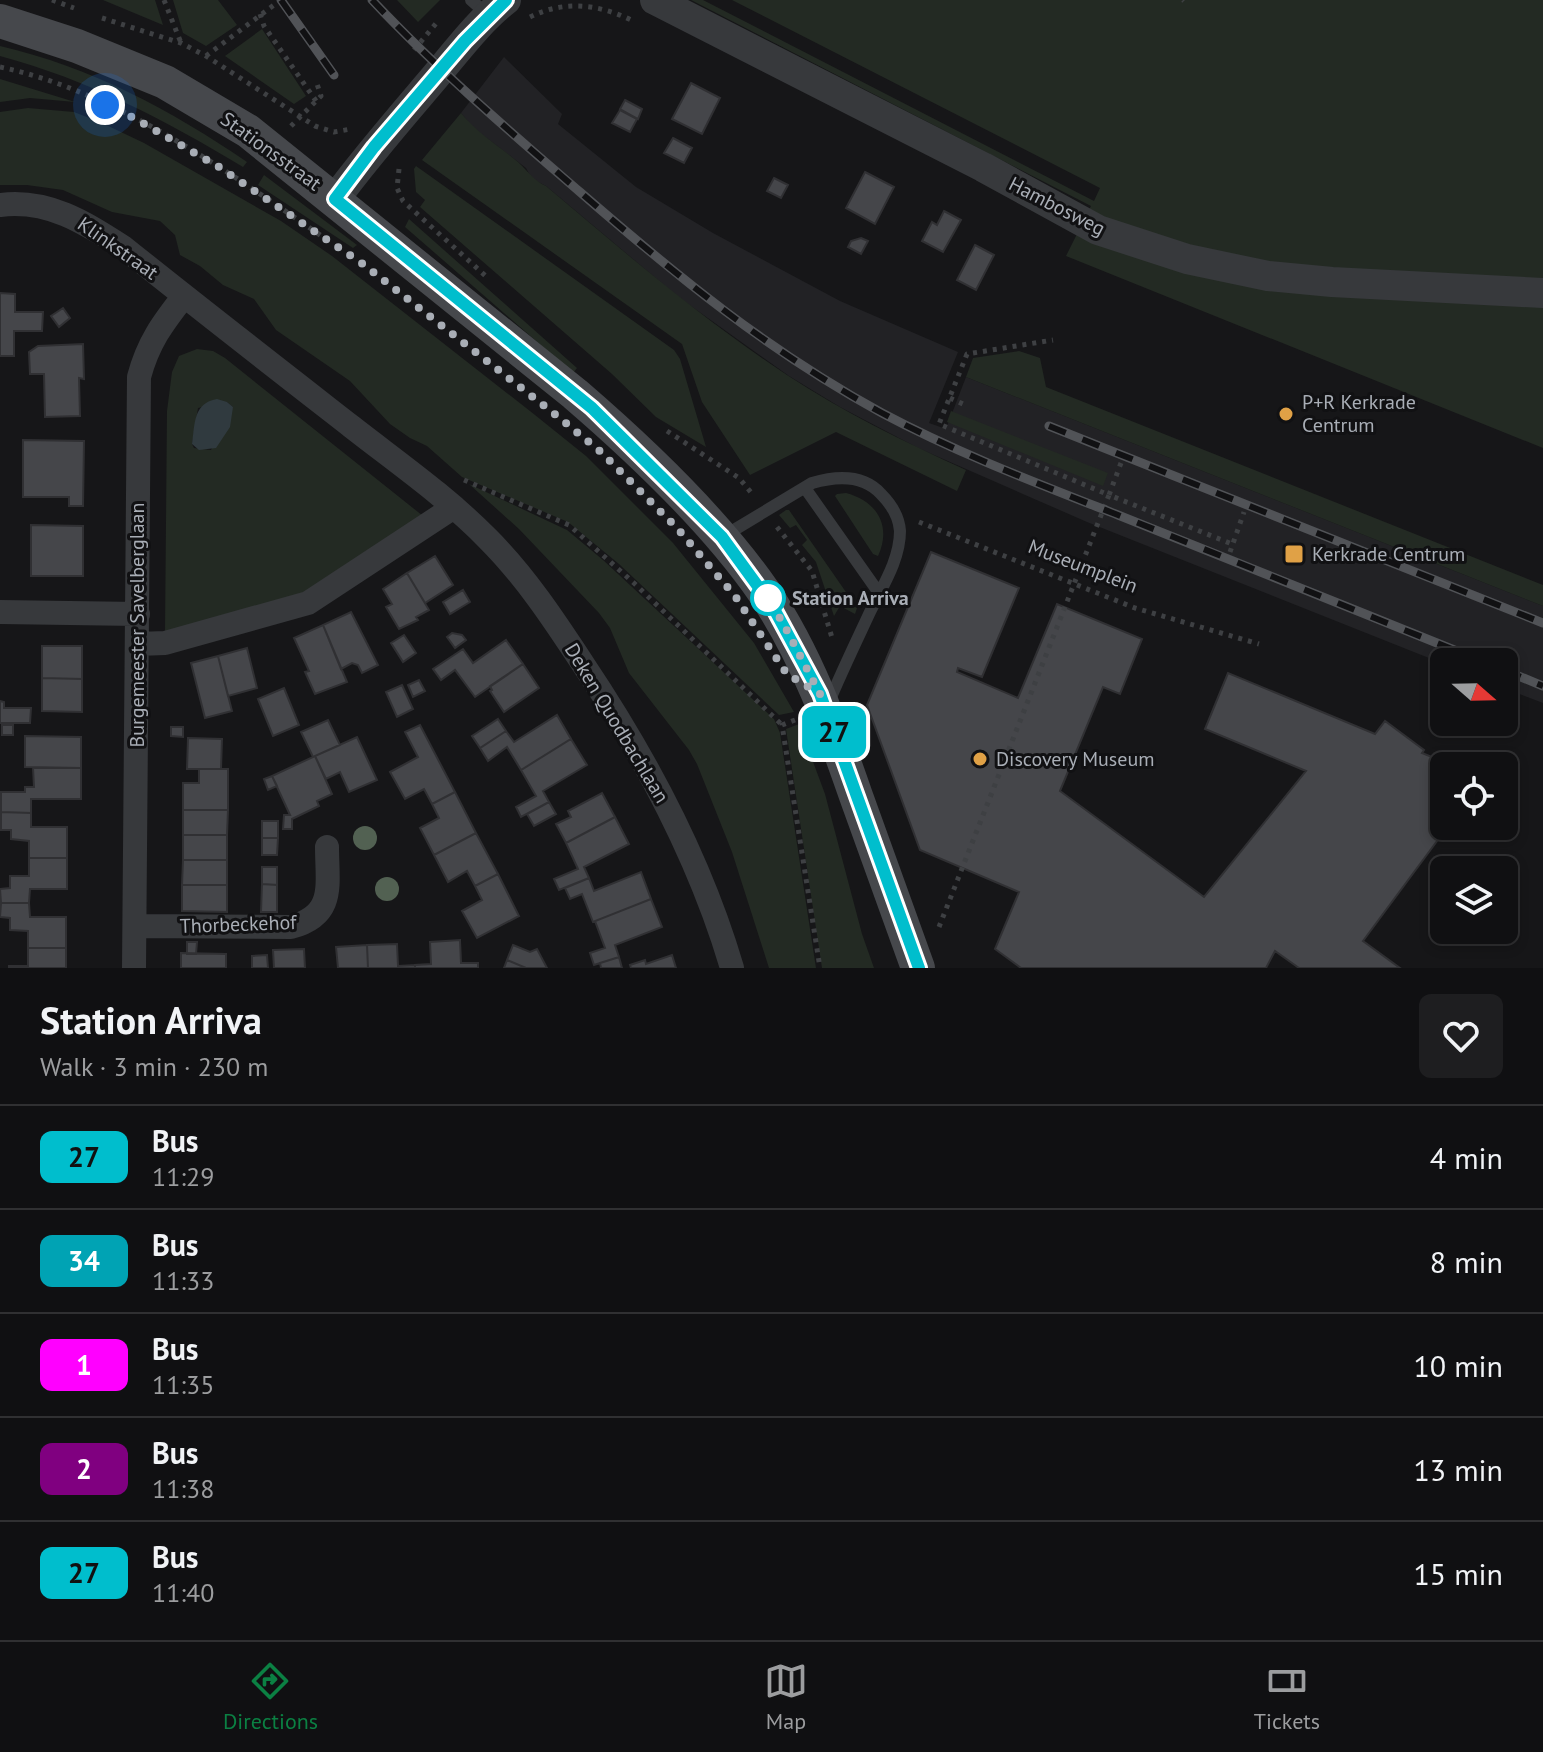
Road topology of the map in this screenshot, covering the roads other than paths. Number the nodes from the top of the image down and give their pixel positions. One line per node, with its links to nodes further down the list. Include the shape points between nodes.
1 (497, 9): 4 (street, via 374,147)
2 (648, 13): 6 (street, Hambosweg, via 983,167 1098,230 1187,259 1268,276)
3 (0, 21): 4 (main road, Stationsstraat, via 165,82 248,131)
4 (335, 199): 10 (main road, Stationsstraat, via 586,403)
5 (0, 205): 7 (street, Klinkstraat, via 31,205 77,217)
6 (1543, 293)
7 (184, 296): 9 (street, Deken Quodbachlaan); 13 (street, Burgemeester Savelberglaan, via 157,331 139,377)
8 (805, 488): 10 (lane); 11 (lane); 11 (lane, via 826,479 860,480 874,487 896,513 899,544)
9 (445, 500): 14 (street, via 308,603 165,643); 20 (street, Deken Quodbachlaan, via 515,569 634,746 699,874)
10 (722, 537): 15 (main road, Stationsstraat, via 783,623)
11 (879, 593): 15 (lane)
12 (1, 608): 13 (street)
13 (138, 614): 14 (street, Burgemeester Savelberglaan)
14 (138, 644): 17 (street, Burgemeester Savelberglaan)
15 (826, 708): 18 (main road, Stationsstraat)
16 (327, 847): 17 (street, Thorbeckehof, via 326,901 304,924)
17 (135, 926): 19 (street, Burgemeester Savelberglaan)
18 (926, 954)
19 (134, 968)
20 (732, 968)

